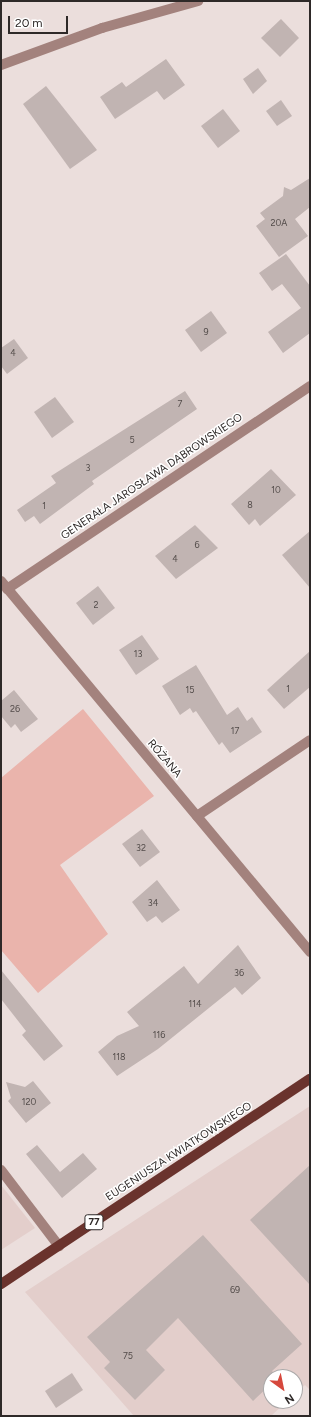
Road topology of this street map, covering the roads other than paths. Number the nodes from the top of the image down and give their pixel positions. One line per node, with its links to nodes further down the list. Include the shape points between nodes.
1 (198, 1): 2 (street, via 102,28)
2 (1, 65)
3 (310, 386): 4 (street, GENERAŁA JAROSŁAWA DĄBROWSKIEGO)
4 (4, 585): 6 (street, RÓŻANA)
5 (310, 740): 6 (street)
6 (197, 816): 7 (street, RÓŻANA)
7 (310, 952)
8 (310, 1079): 10 (main road, EUGENIUSZA KWIATKOWSKIEGO / 77)
9 (1, 1170): 10 (street)
10 (60, 1246): 11 (main road, EUGENIUSZA KWIATKOWSKIEGO / 77)
11 (1, 1284)

